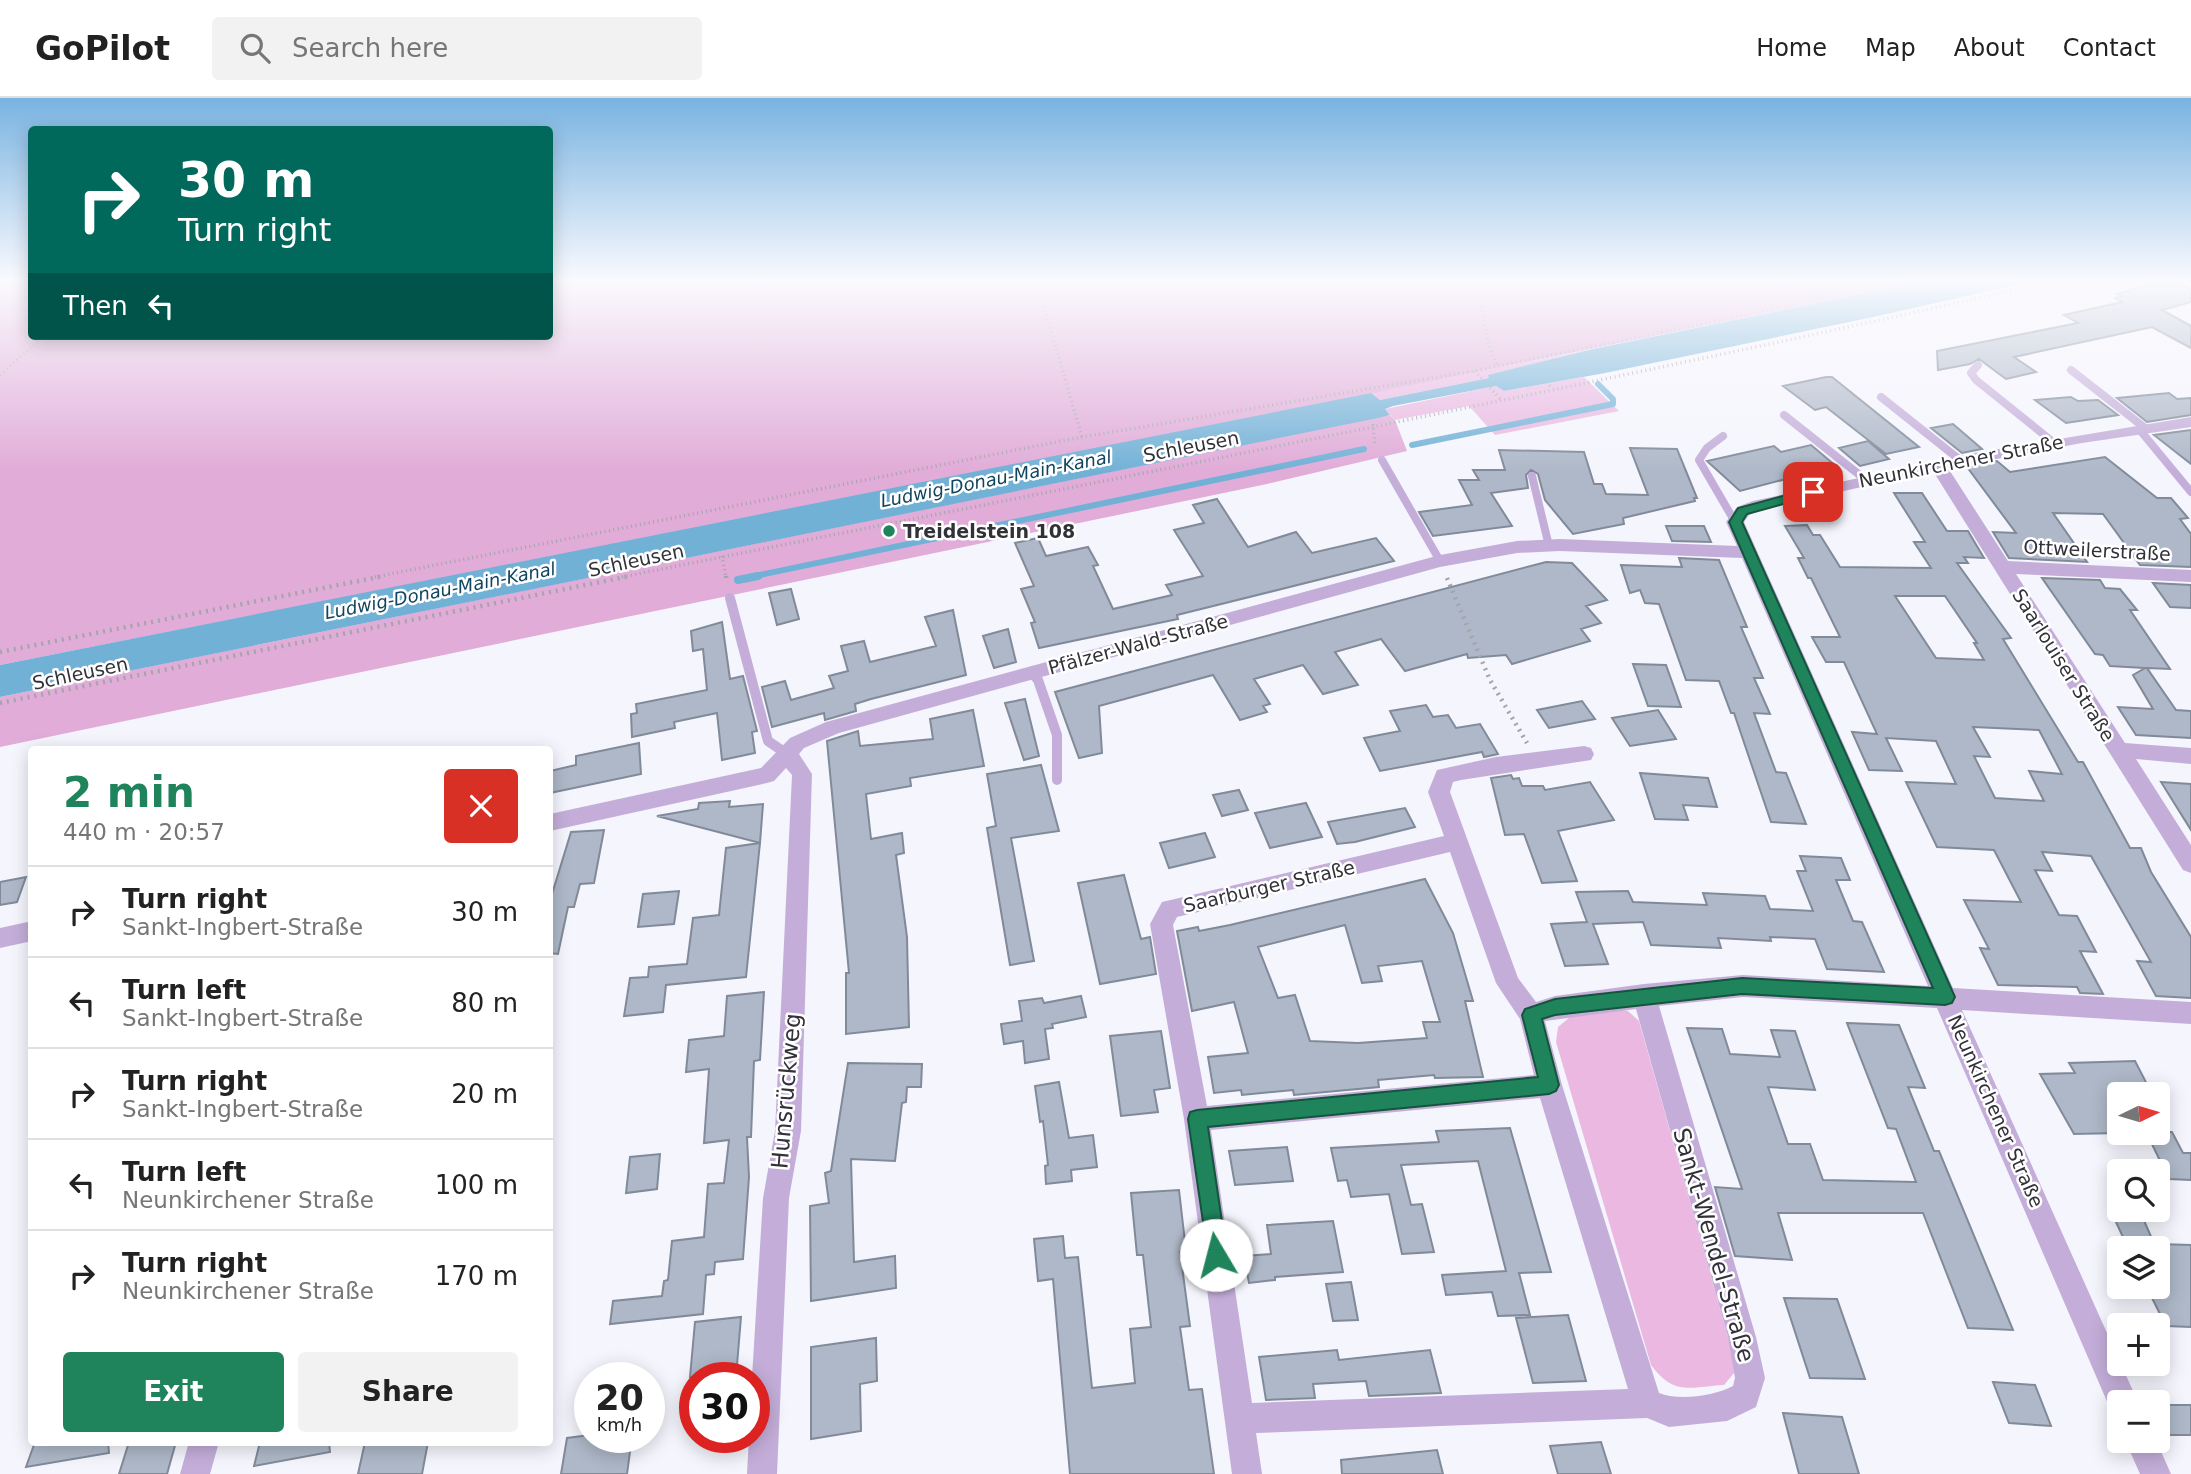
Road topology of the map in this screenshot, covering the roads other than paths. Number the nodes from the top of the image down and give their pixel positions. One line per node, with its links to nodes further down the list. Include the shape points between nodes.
1 (1978, 365): 8 (lane, via 1971,373 1976,380)
2 (2071, 370): 6 (lane)
3 (1881, 397): 10 (lane)
4 (1784, 415): 13 (lane)
5 (2191, 422): 6 (street, Neunkirchener Straße)
6 (2142, 428): 8 (street, Neunkirchener Straße); 14 (lane)
7 (1723, 436): 15 (lane, via 1699,460)
8 (2053, 442): 10 (street, Neunkirchener Straße)
9 (1382, 460): 18 (lane)
10 (1960, 460): 11 (street, Neunkirchener Straße)
11 (1938, 464): 13 (street, Neunkirchener Straße); 19 (street, Saarlouiser Straße)
12 (1532, 476): 16 (lane)
13 (1866, 480): 15 (street, Neunkirchener Straße, via 1759,505 1743,511)
14 (2191, 492)
15 (1735, 522): 17 (street, Neunkirchener Straße)
16 (1549, 546): 17 (street, Pfälzer-Wald-Straße); 18 (street, Pfälzer-Wald-Straße)
17 (1747, 552): 34 (street, Neunkirchener Straße)
18 (1440, 561): 22 (street, Pfälzer-Wald-Straße)
19 (2001, 567): 20 (street, Ottweilerstraße); 23 (street, Saarlouiser Straße)
20 (2191, 576)
21 (730, 598): 24 (lane, via 768,741)
22 (1032, 673): 24 (street, Pfälzer-Wald-Straße, via 832,727 797,743); 27 (lane, via 1057,735)
23 (2118, 750): 26 (street); 30 (street, Saarlouiser Straße)
24 (787, 754): 28 (street, Pfälzer-Wald-Straße, via 767,775); 45 (street, Hunsrückweg, via 802,774 799,869 788,1131 776,1198)
25 (1584, 754): 29 (street, via 1444,776 1439,792)
26 (2191, 756)
27 (1057, 780)
28 (553, 821)
29 (1457, 842): 36 (street, via 1508,983); 38 (street, Saarburger Straße, via 1170,909 1161,924)
30 (2191, 864)
31 (28, 932): 32 (street)
32 (0, 938)
33 (1643, 995): 34 (street, via 1742,986); 36 (street, via 1555,1007); 40 (street, Sankt-Wendel-Straße, via 1750,1378 1745,1396 1727,1406 1669,1412)
34 (1945, 997): 35 (street); 39 (street, Neunkirchener Straße)
35 (2191, 1013)
36 (1531, 1015): 37 (street)
37 (1549, 1085): 38 (street); 40 (street)
38 (1197, 1119): 41 (street)
39 (2118, 1390)
40 (1647, 1403): 41 (street, Sankt-Wendel-Straße)
41 (1239, 1419): 46 (street)
42 (203, 1446): 44 (street)
43 (2146, 1453): 47 (street)
44 (195, 1474)
45 (762, 1474)
46 (1247, 1474)
47 (2156, 1474)

